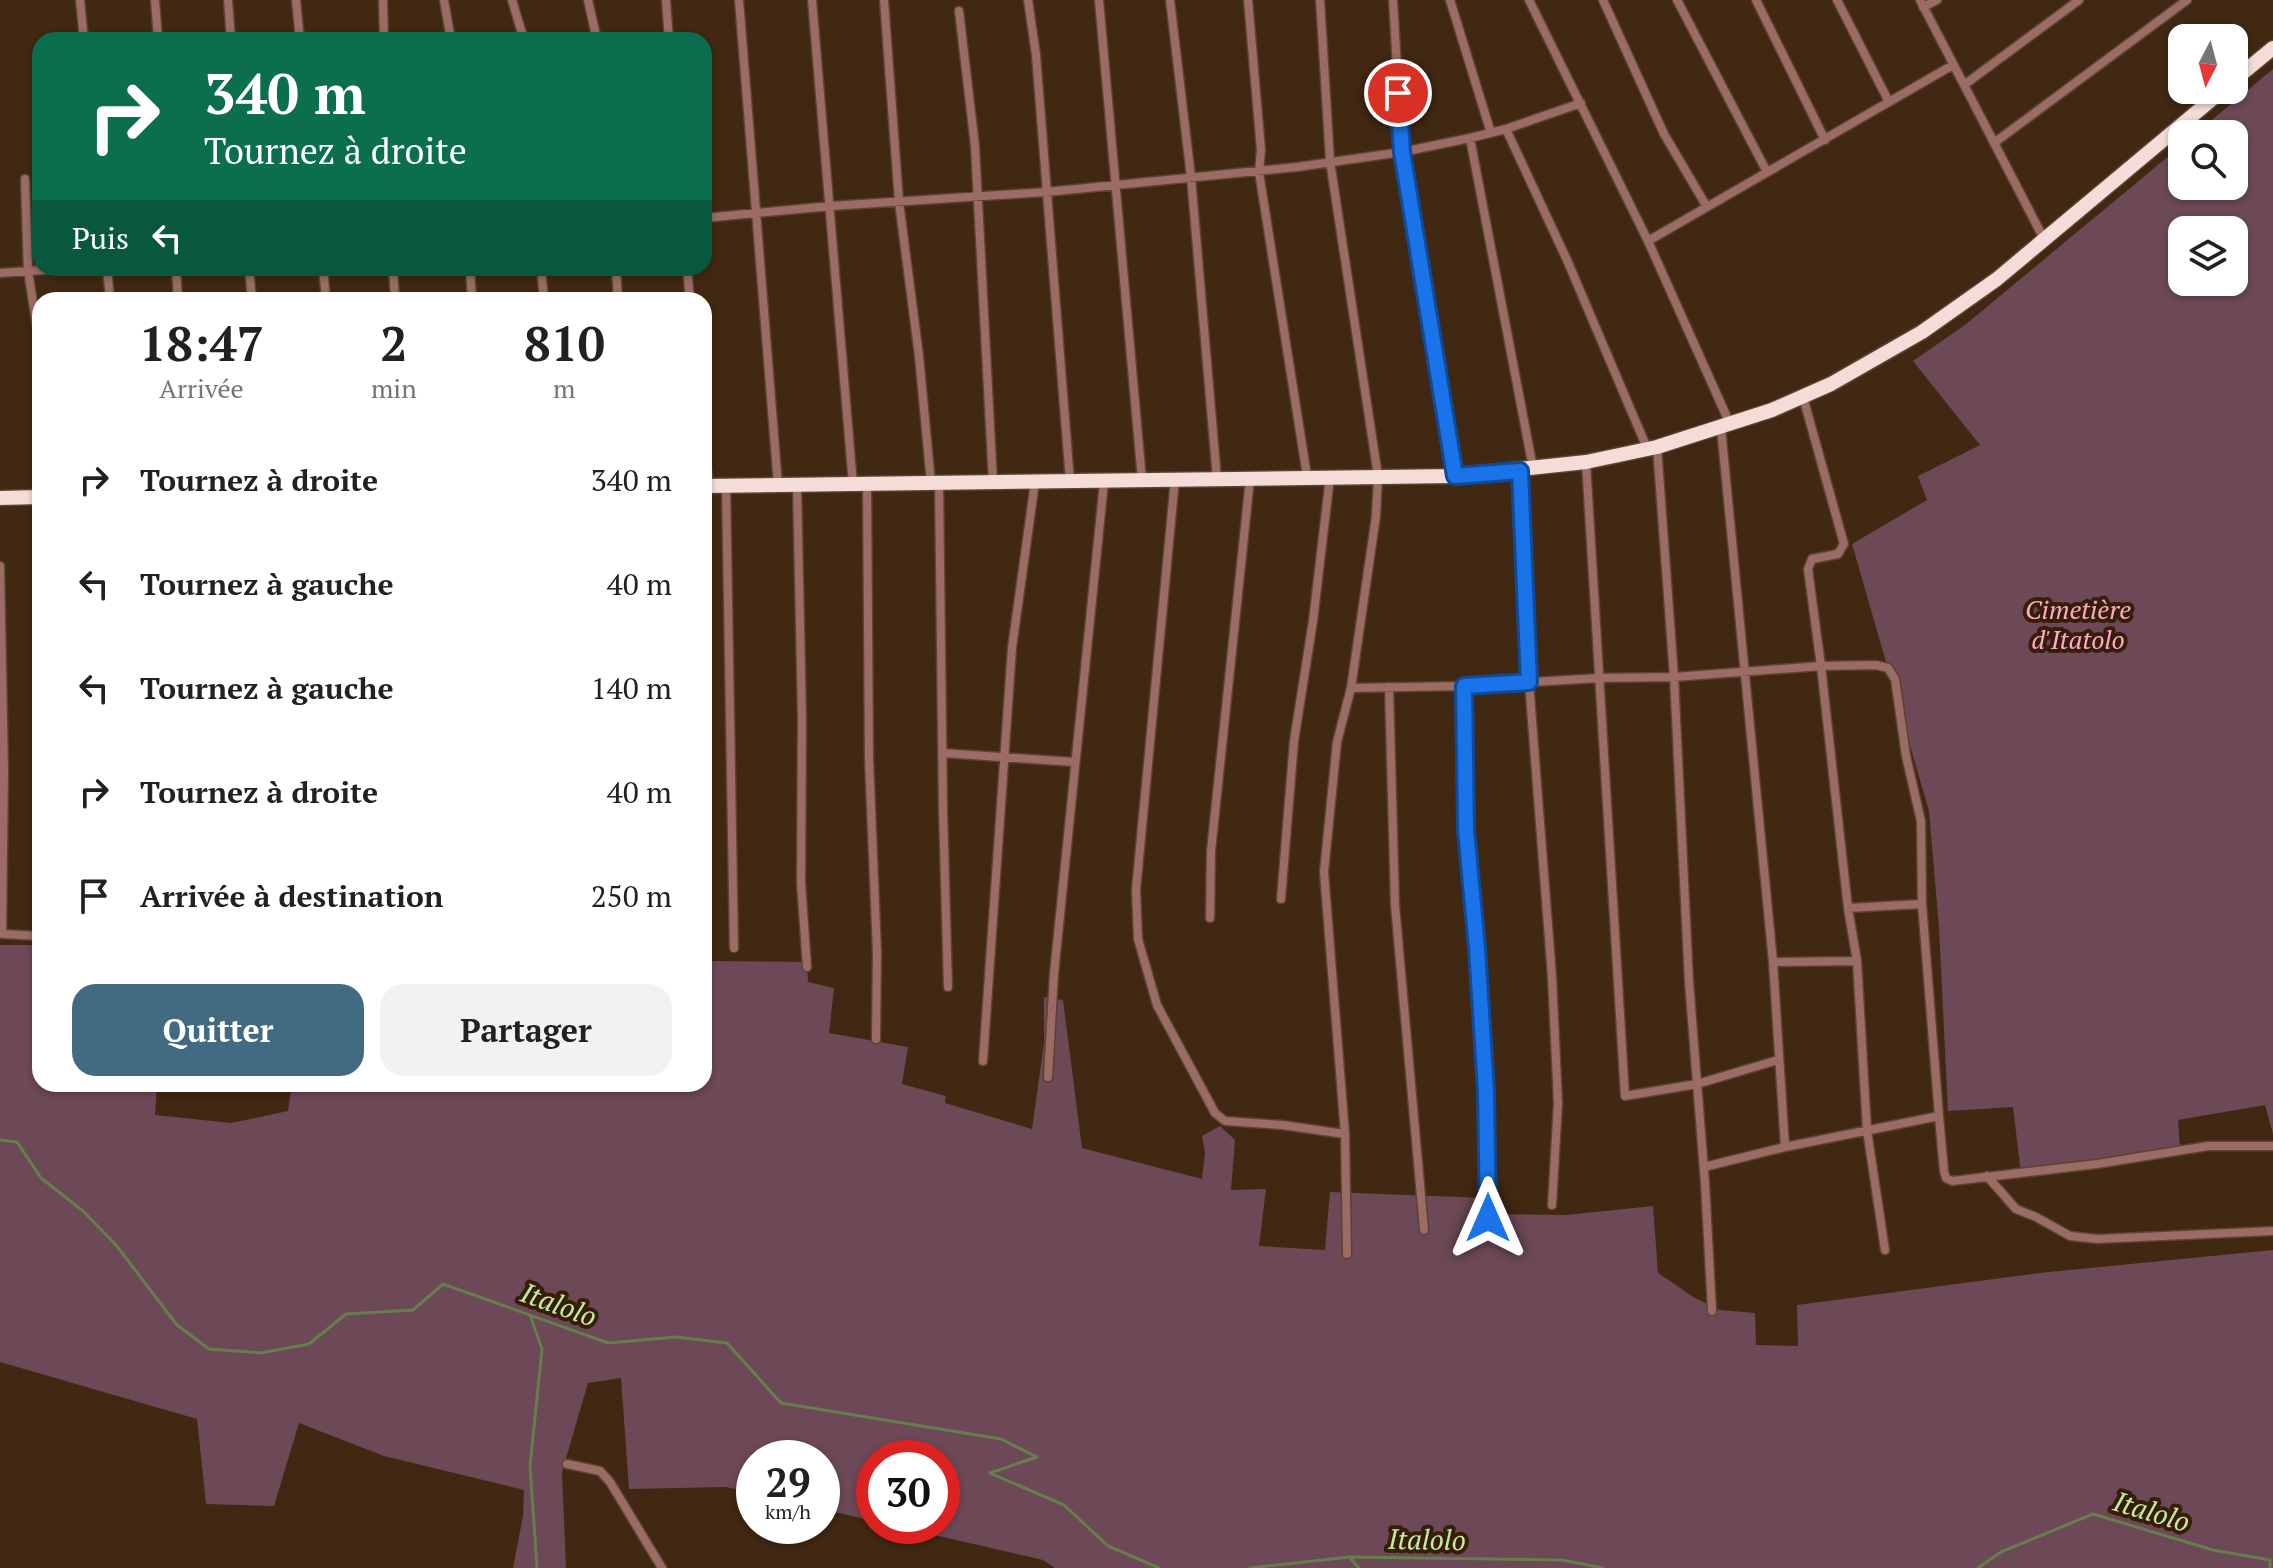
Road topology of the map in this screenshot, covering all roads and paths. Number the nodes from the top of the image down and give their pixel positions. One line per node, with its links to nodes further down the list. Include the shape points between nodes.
1 (80, 0): 30 (street)
2 (155, 0): 31 (street)
3 (228, 0): 32 (street)
4 (296, 0): 33 (street)
5 (383, 0): 34 (street)
6 (444, 0): 35 (street)
7 (512, 0): 36 (street)
8 (588, 0): 37 (street)
9 (666, 0): 38 (street)
10 (739, 0): 63 (street)
11 (812, 0): 61 (street)
12 (884, 0): 60 (street)
13 (1028, 0): 58 (street)
14 (1099, 0): 57 (street)
15 (1170, 0): 55 (street)
16 (1248, 0): 53 (street)
17 (1320, 0): 52 (street)
18 (1393, 0): 51 (street)
19 (1450, 0): 47 (street)
20 (1529, 0): 44 (street)
21 (1603, 0): 62 (street, via 1664,134)
22 (1677, 0): 54 (street)
23 (1756, 0): 49 (street)
24 (1837, 0): 43 (street)
25 (1937, 0): 28 (street)
26 (2079, 0): 42 (street)
27 (2187, 0): 50 (street)
28 (1922, 3): 40 (street)
29 (959, 11): 59 (street)
30 (83, 32)
31 (157, 32)
32 (230, 32)
33 (299, 32)
34 (384, 32)
35 (450, 32)
36 (522, 32)
37 (595, 32)
38 (668, 32)
39 (2273, 48): 41 (highway)
40 (1953, 65): 42 (street); 43 (street)
41 (2248, 69)
42 (1964, 85): 50 (street)
43 (1889, 102): 49 (street)
44 (1581, 103): 46 (street); 66 (street)
45 (2206, 104): 65 (highway)
46 (1506, 129): 47 (street); 73 (street)
47 (1491, 133): 48 (street)
48 (1470, 138): 51 (street); 75 (street)
49 (1825, 140): 54 (street)
50 (1994, 143): 65 (street)
51 (1402, 152): 52 (street); 79 (street)
52 (1330, 161): 53 (street); 78 (street)
53 (1259, 172): 55 (street); 76 (street)
54 (1767, 172): 62 (street)
55 (1191, 177): 57 (street); 81 (street)
56 (25, 179): 67 (street)
57 (1116, 184): 58 (street); 83 (street)
58 (1046, 192): 59 (street); 85 (street)
59 (977, 195): 60 (street); 88 (street)
60 (899, 202): 61 (street); 87 (street)
61 (831, 206): 63 (street); 90 (street)
62 (1707, 207): 66 (street)
63 (756, 212): 64 (street); 89 (street)
64 (712, 217)
65 (2044, 239): 71 (highway, via 1922,332)
66 (1648, 241): 72 (street)
67 (28, 271): 68 (street); 69 (street); 70 (street)
68 (32, 271)
69 (0, 273)
70 (32, 296)
71 (1803, 397): 72 (highway); 97 (street, via 1844,544 1838,554 1809,564)
72 (1726, 426): 73 (highway); 98 (street)
73 (1652, 448): 74 (highway); 99 (street)
74 (1586, 462): 75 (highway); 100 (street)
75 (1527, 470): 79 (highway); 101 (street)
76 (1307, 476): 77 (highway); 82 (highway)
77 (1330, 476): 78 (highway); 108 (street, via 1294,741)
78 (1378, 476): 79 (highway); 104 (street)
79 (1455, 476)
80 (1175, 479): 81 (highway); 83 (highway); 125 (street, via 1136,890 1141,954 1157,1005 1215,1113 1225,1121)
81 (1217, 479): 82 (highway)
82 (1250, 479): 111 (street, via 1211,851)
83 (1142, 480): 86 (highway)
84 (1035, 482): 85 (highway); 88 (highway); 106 (street)
85 (1070, 482): 86 (highway)
86 (1104, 482): 107 (street)
87 (935, 483): 88 (highway); 90 (highway); 105 (street)
88 (993, 483)
89 (778, 485): 92 (highway); 93 (highway)
90 (860, 485): 93 (highway); 118 (street)
91 (712, 486): 92 (highway)
92 (726, 486): 113 (street)
93 (797, 486): 116 (street, via 801,883)
94 (32, 497): 95 (highway)
95 (0, 498)
96 (0, 566): 112 (street, via 2,934)
97 (1821, 666): 98 (street); 109 (street, via 1883,665 1895,679 1921,821); 110 (street)
98 (1746, 671): 99 (street); 115 (street)
99 (1674, 677): 100 (street); 122 (street)
100 (1600, 678): 101 (street); 122 (street, via 1625,1096)
101 (1529, 682): 102 (street); 130 (street, via 1558,1103)
102 (1464, 686): 103 (street); 131 (street, via 1466,830 1487,1104)
103 (1389, 687): 104 (street); 132 (street, via 1395,905)
104 (1351, 688): 125 (street, via 1337,742 1324,872)
105 (943, 753): 106 (street); 117 (street)
106 (1003, 756): 107 (street); 120 (street)
107 (1074, 762): 121 (street)
108 (1281, 899)
109 (1922, 904): 110 (street); 123 (street)
110 (1848, 908): 114 (street)
111 (1210, 918)
112 (32, 936)
113 (734, 948)
114 (1857, 961): 115 (street); 124 (street)
115 (1773, 962): 119 (street)
116 (807, 967)
117 (948, 987)
118 (876, 1039)
119 (1778, 1060): 122 (street); 127 (street)
120 (983, 1061)
121 (1048, 1077)
122 (1697, 1084): 128 (street)
123 (1939, 1116): 124 (street); 129 (street, via 1946,1178)
124 (1867, 1130): 127 (street); 134 (street)
125 (1345, 1134): 135 (street)
126 (2273, 1146): 129 (street, via 2208,1146)
127 (1785, 1147): 128 (street)
128 (1704, 1167): 136 (street)
129 (1987, 1176): 133 (street, via 2016,1209 2070,1236)
130 (1552, 1205)
131 (1488, 1218)
132 (1424, 1230)
133 (2273, 1231)
134 (1885, 1250)
135 (1347, 1254)
136 (1712, 1311)
137 (567, 1464): 138 (street, via 600,1471)
138 (662, 1568)

